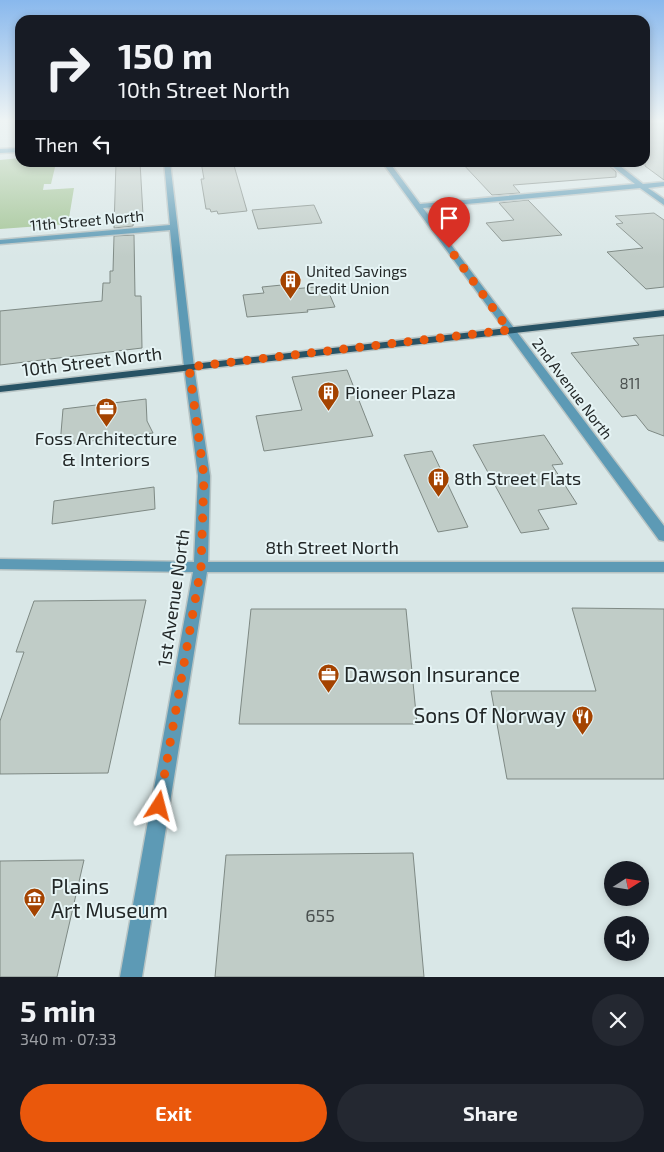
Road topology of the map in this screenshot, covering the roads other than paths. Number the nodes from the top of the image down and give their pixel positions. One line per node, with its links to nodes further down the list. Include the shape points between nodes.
1 (168, 167): 8 (street, 1st Avenue North)
2 (390, 167): 7 (street, 2nd Avenue North)
3 (617, 167): 5 (street)
4 (664, 184): 5 (street)
5 (642, 186): 6 (street); 7 (street)
6 (664, 203)
7 (418, 206): 11 (street, 2nd Avenue North)
8 (175, 227): 9 (street, 11th Street North); 12 (street, 1st Avenue North)
9 (0, 242)
10 (664, 313): 11 (main road, 10th Street North)
11 (509, 330): 12 (main road, 10th Street North); 14 (street, 2nd Avenue North)
12 (189, 367): 13 (main road, 10th Street North); 16 (street, 1st Avenue North, via 204,476)
13 (0, 389)
14 (664, 536)
15 (0, 564): 16 (street, 8th Street North)
16 (201, 567): 17 (street, 8th Street North); 18 (street, 1st Avenue North)
17 (664, 567)
18 (131, 977)

